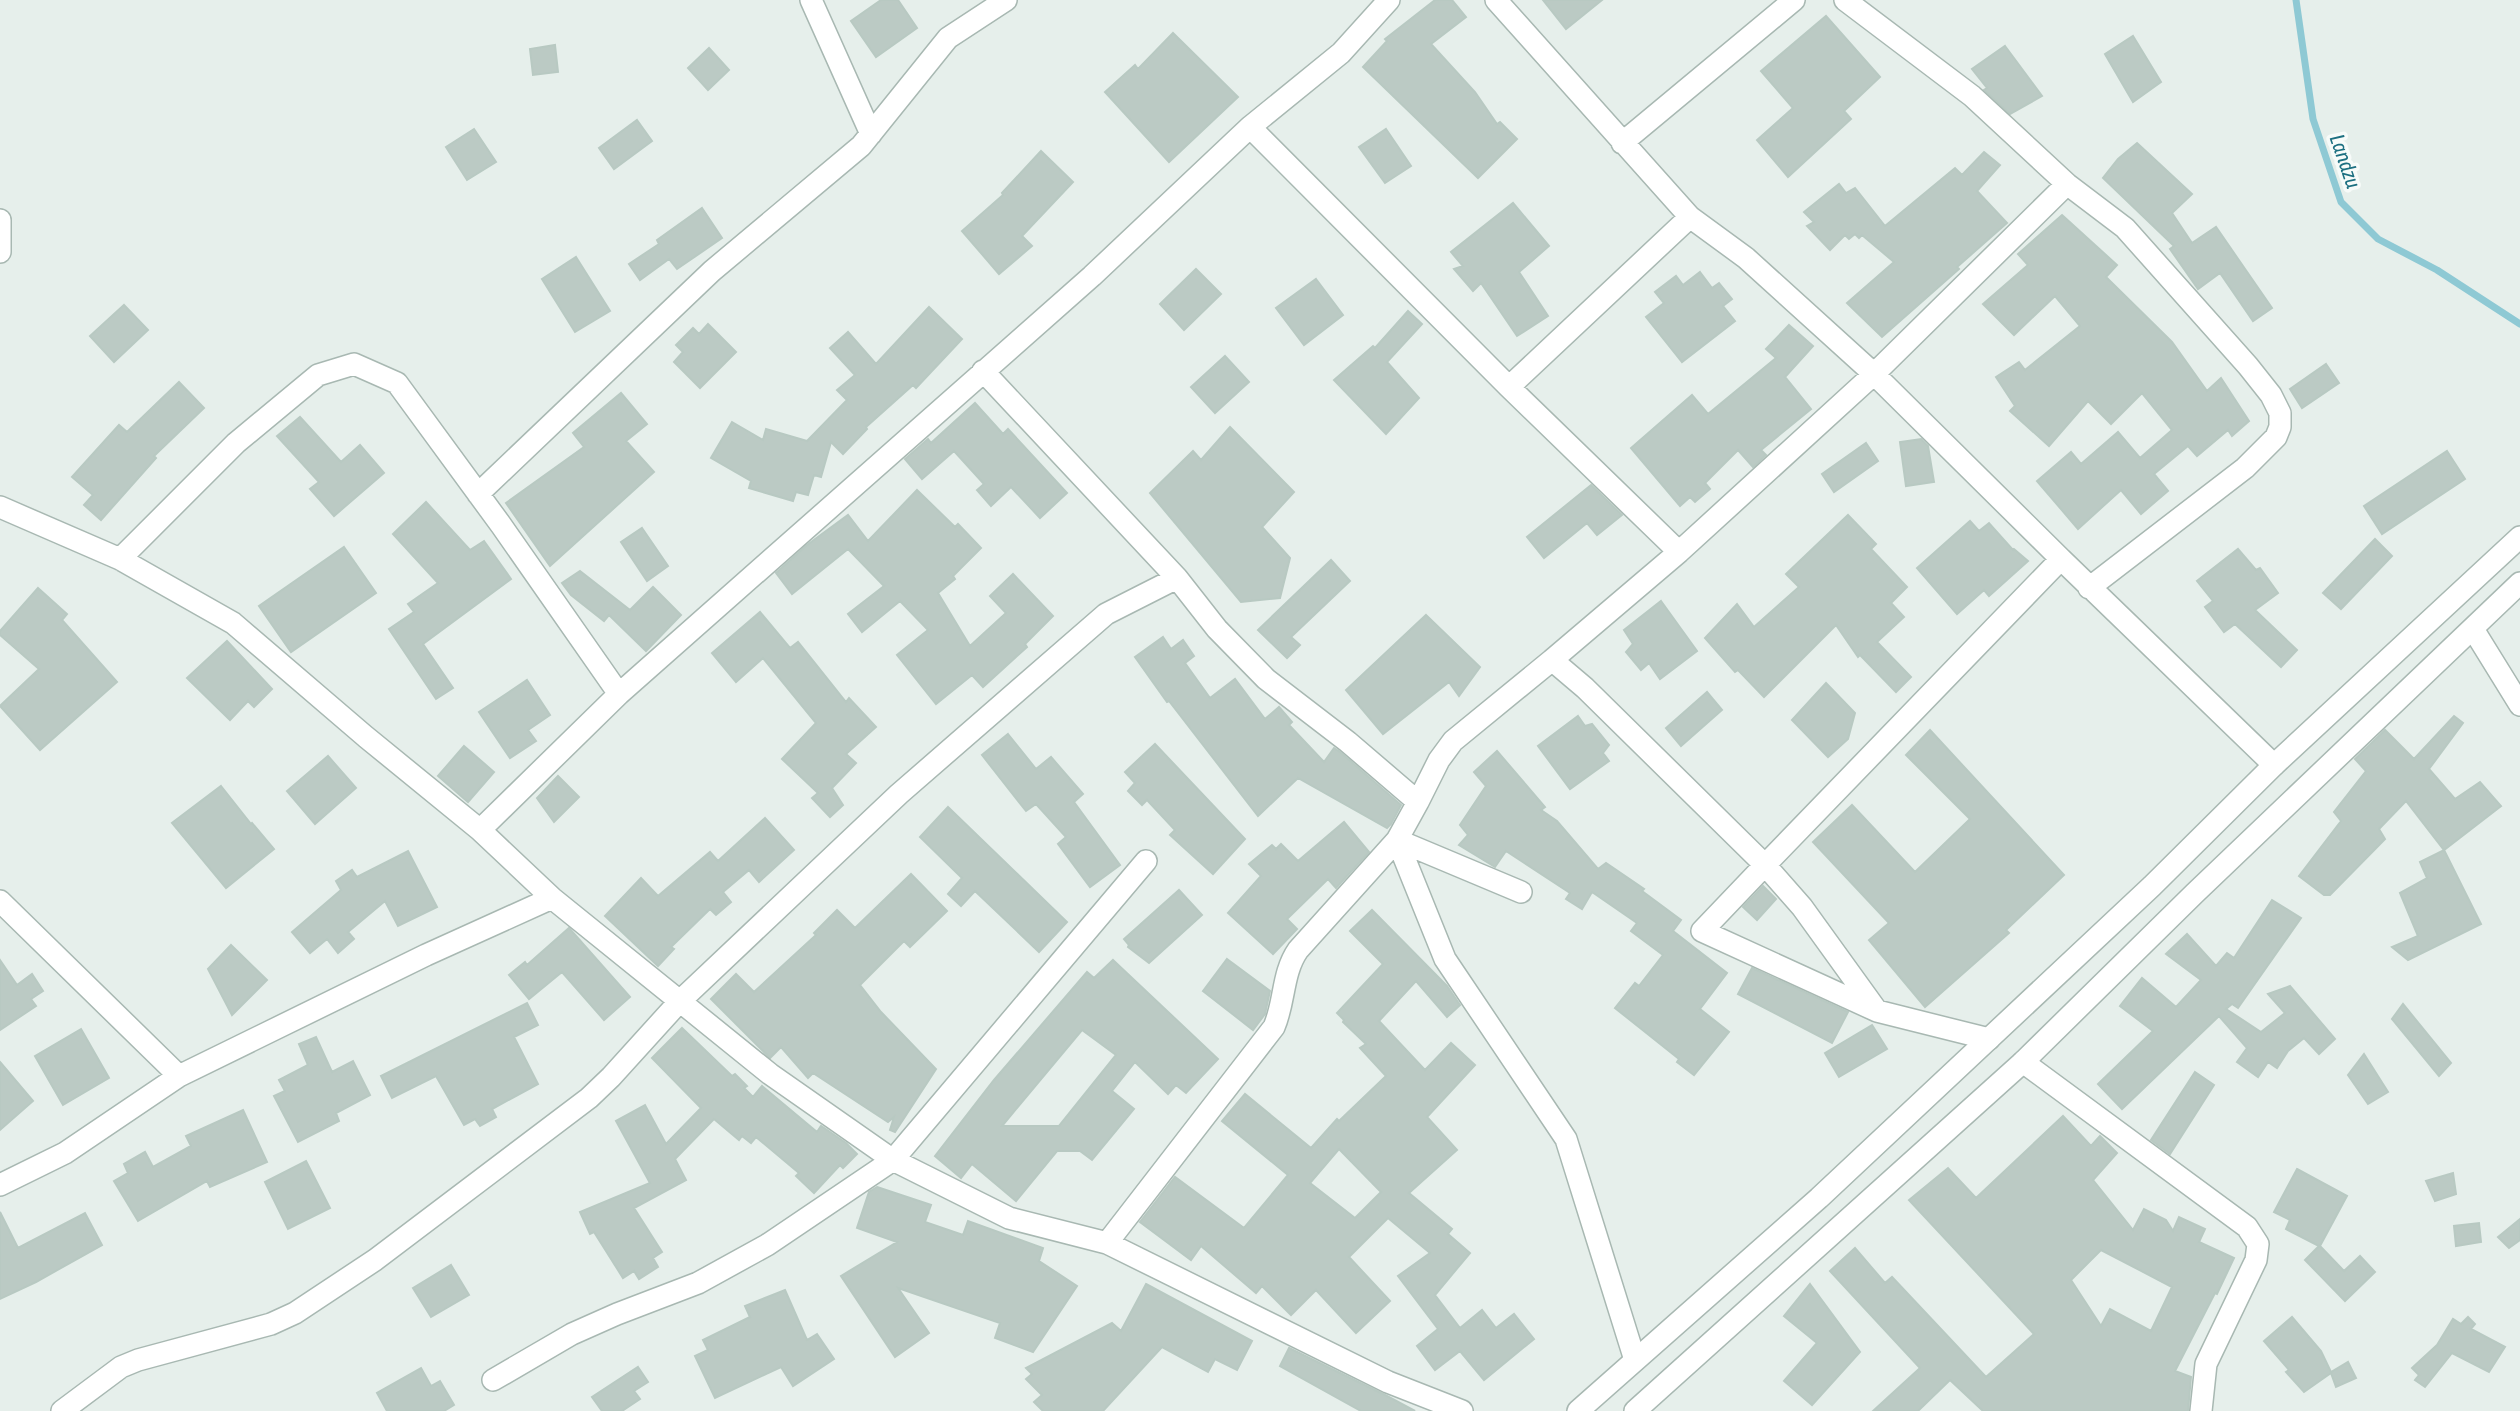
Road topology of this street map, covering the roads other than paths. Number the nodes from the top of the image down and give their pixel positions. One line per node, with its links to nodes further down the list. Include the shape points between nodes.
1 (811, 0): 8 (street)
2 (1006, 0): 8 (street, via 948,38)
3 (1389, 0): 7 (street, via 1341,54)
4 (1496, 0): 9 (street)
5 (1794, 0): 9 (street)
6 (1845, 0): 10 (street, via 1972,96)
7 (1250, 127): 14 (street, via 1092,276); 16 (street)
8 (871, 134): 17 (street, via 712,271)
9 (1622, 142): 11 (street)
10 (2067, 184): 15 (street); 25 (street, via 2125,228 2248,366 2280,413 2276,437 2245,468)
11 (1690, 217): 15 (street, via 1746,258); 16 (street)
12 (0, 220): 13 (street)
13 (0, 252)
14 (982, 371): 23 (street); 28 (street)
15 (1874, 374): 20 (street); 22 (street)
16 (1509, 387): 20 (street)
17 (478, 494): 21 (street, via 397,383 354,364 318,375 236,443); 28 (street)
18 (0, 507): 21 (street)
19 (2520, 537): 30 (street)
20 (1679, 552): 27 (street)
21 (120, 559): 32 (street, via 233,623)
22 (2061, 559): 25 (street); 35 (street)
23 (1177, 578): 31 (street, via 1217,629 1266,679); 39 (street, via 1106,614 899,794)
24 (2520, 583): 26 (street)
25 (2089, 588): 30 (street)
26 (2473, 629): 29 (street); 42 (street)
27 (1552, 660): 31 (street, via 1453,741); 35 (street)
28 (619, 694): 32 (street)
29 (2520, 705)
30 (2274, 765): 41 (street)
31 (1418, 802): 33 (street)
32 (480, 830): 37 (street)
33 (1397, 840): 36 (street); 46 (street, via 1298,950 1289,963 1274,1027); 47 (street, via 1445,959 1566,1139)
34 (1146, 861): 44 (street)
35 (1765, 865): 40 (street, via 1802,907); 40 (street, via 1702,931)
36 (1521, 892)
37 (552, 898): 39 (street); 43 (street)
38 (0, 901): 43 (street)
39 (679, 1002): 44 (street, via 770,1074); 49 (street, via 589,1098 375,1260 271,1324 121,1367)
40 (1877, 1011): 41 (street)
41 (1989, 1039): 47 (street, via 1819,1198)
42 (2023, 1062): 52 (street); 53 (street, via 2247,1227 2259,1244 2256,1260 2206,1364)
43 (179, 1076): 45 (street, via 65,1153)
44 (893, 1160): 46 (street, via 1009,1218); 48 (street, via 767,1245 698,1283 572,1334)
45 (0, 1185)
46 (1107, 1243): 50 (street, via 1388,1382)
47 (1635, 1360): 51 (street)
48 (493, 1380)
49 (62, 1411)
50 (1462, 1411)
51 (1578, 1411)
52 (1636, 1411)
53 (2201, 1411)

